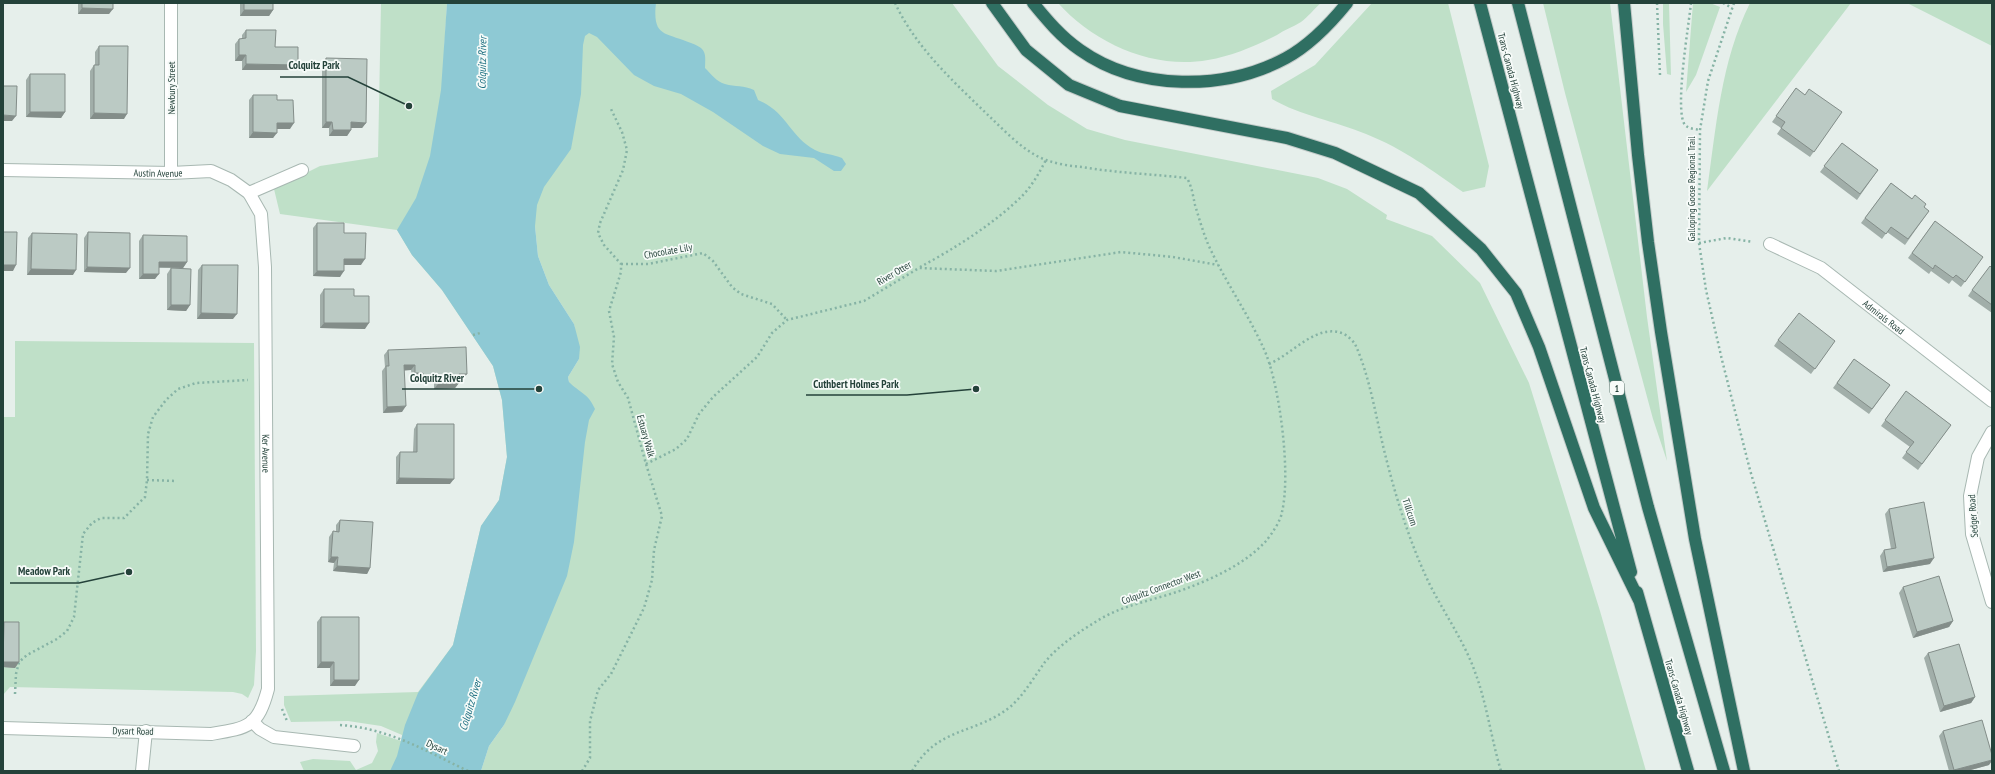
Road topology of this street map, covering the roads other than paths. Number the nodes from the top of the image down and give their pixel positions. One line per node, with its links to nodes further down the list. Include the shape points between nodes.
1 (171, 3): 10 (street, Newbury Street)
2 (992, 3): 15 (highway, via 1026,50 1069,85 1120,106 1287,138 1335,153 1419,193 1481,249 1516,293 1540,347 1594,508)
3 (1032, 3): 4 (highway, via 1050,25 1086,54 1112,68 1175,81 1226,78 1258,71 1276,63 1316,36)
4 (1347, 3)
5 (1480, 3): 15 (highway, Trans-Canada Highway)
6 (1518, 3): 23 (highway, 1, via 1648,506)
7 (1624, 3): 24 (highway, via 1638,155 1661,332 1695,539)
8 (3, 170): 10 (street, Austin Avenue)
9 (302, 170): 11 (street)
10 (171, 173): 11 (street, Austin Avenue, via 211,171)
11 (249, 192): 17 (street, Ker Avenue, via 261,214 265,267 268,689)
12 (1770, 244): 13 (street, Admirals Road, via 1821,268)
13 (1992, 401)
14 (1992, 432): 16 (street, Sedger Road, via 1978,457 1970,496 1972,534)
15 (1639, 600): 22 (highway, Trans-Canada Highway)
16 (1992, 602)
17 (256, 718): 19 (street, Dysart Road, via 247,725 211,734); 20 (street, via 260,729 274,737)
18 (3, 728): 19 (street, Dysart Road)
19 (146, 731): 21 (street)
20 (354, 746)
21 (142, 771)
22 (1688, 771)
23 (1724, 771)
24 (1744, 771)

